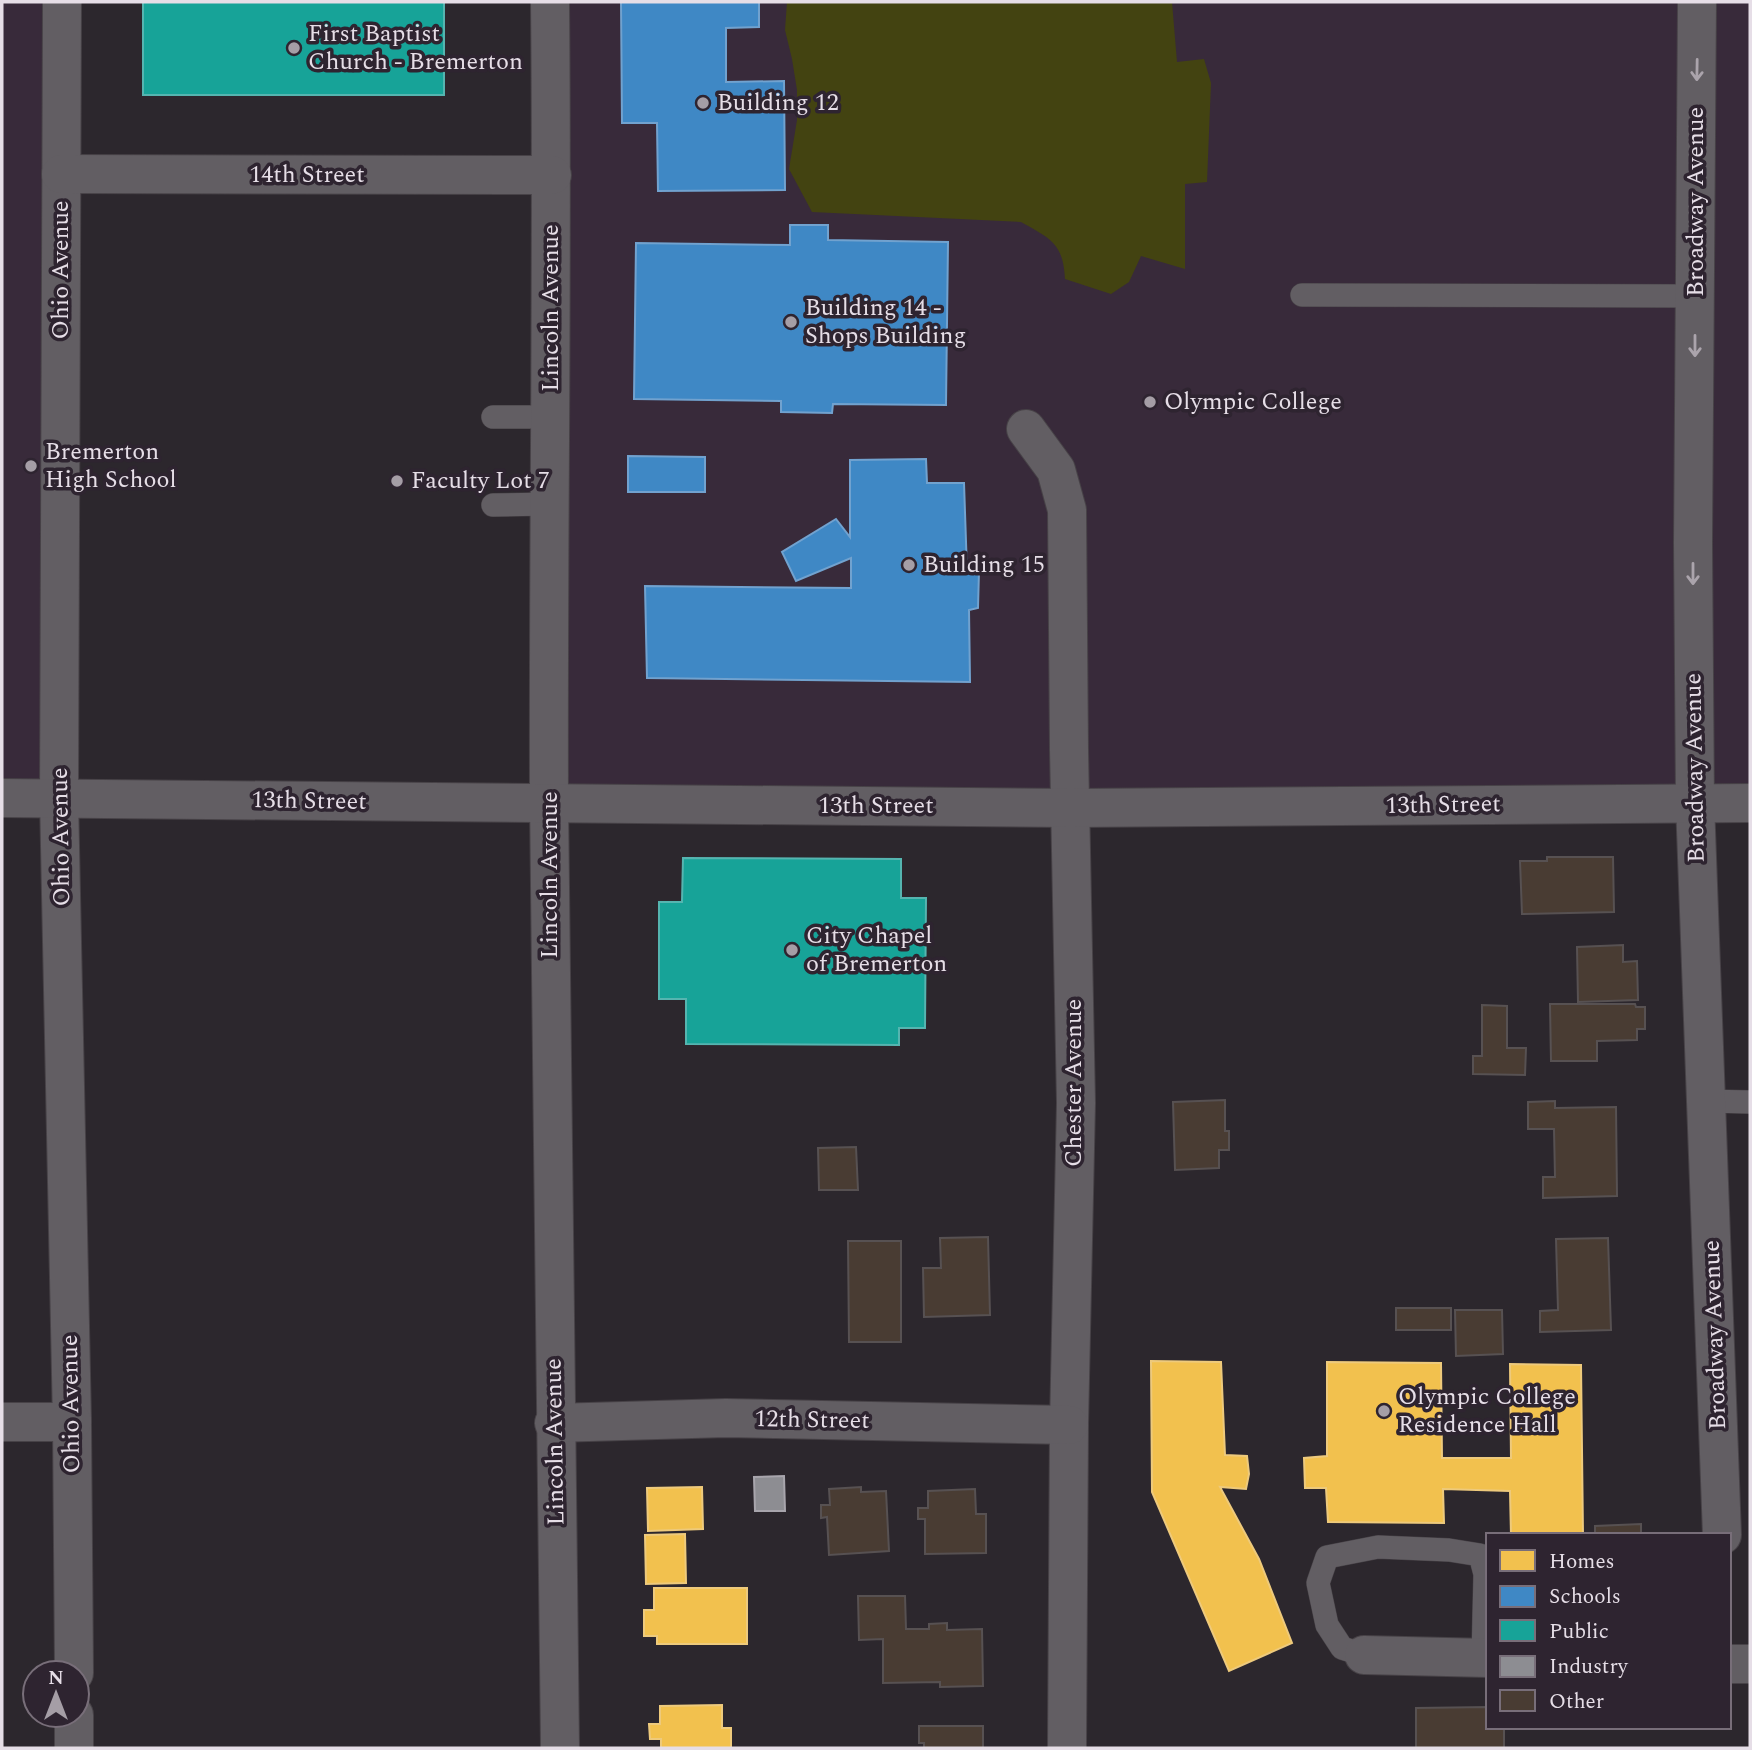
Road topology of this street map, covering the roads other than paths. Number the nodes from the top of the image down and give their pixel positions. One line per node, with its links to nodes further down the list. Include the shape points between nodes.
1 (62, 2): 4 (street, Ohio Avenue)
2 (550, 2): 5 (street, Lincoln Avenue)
3 (1697, 2): 7 (street, Broadway Avenue, one-way to 7)
4 (61, 174): 5 (street, 14th Street); 14 (street, Ohio Avenue)
5 (552, 175): 9 (street, Lincoln Avenue)
6 (1302, 295): 7 (lane)
7 (1695, 296): 16 (street, Broadway Avenue, one-way to 16)
8 (493, 417): 9 (lane)
9 (551, 417): 11 (street, Lincoln Avenue)
10 (1026, 429): 18 (street, Chester Avenue, via 1056,470 1067,510)
11 (550, 504): 12 (lane); 15 (street, Lincoln Avenue)
12 (493, 505)
13 (2, 798): 14 (street, 13th Street)
14 (59, 798): 15 (street, 13th Street); 22 (street, Ohio Avenue)
15 (550, 803): 18 (street, 13th Street); 23 (street, Lincoln Avenue)
16 (1695, 803): 17 (street, 13th Street); 18 (street, 13th Street); 19 (street, Broadway Avenue)
17 (1750, 803)
18 (1070, 808): 24 (street, Chester Avenue, via 1076,1103)
19 (1706, 1101): 20 (lane); 25 (street, Broadway Avenue)
20 (1750, 1102)
21 (2, 1422): 22 (street)
22 (72, 1422): 28 (street, Ohio Avenue)
23 (554, 1423): 24 (street, 12th Street, via 726,1418); 33 (street, Lincoln Avenue)
24 (1069, 1425): 34 (street, Chester Avenue)
25 (1722, 1533)
26 (1364, 1655): 27 (street); 27 (lane, via 1342,1648 1327,1625 1318,1583 1327,1557 1378,1547 1480,1555 1485,1574)
27 (1485, 1658)
28 (74, 1659)
29 (1731, 1664): 30 (street)
30 (1750, 1664)
31 (74, 1729): 32 (street)
32 (74, 1748)
33 (559, 1748)
34 (1067, 1748)

